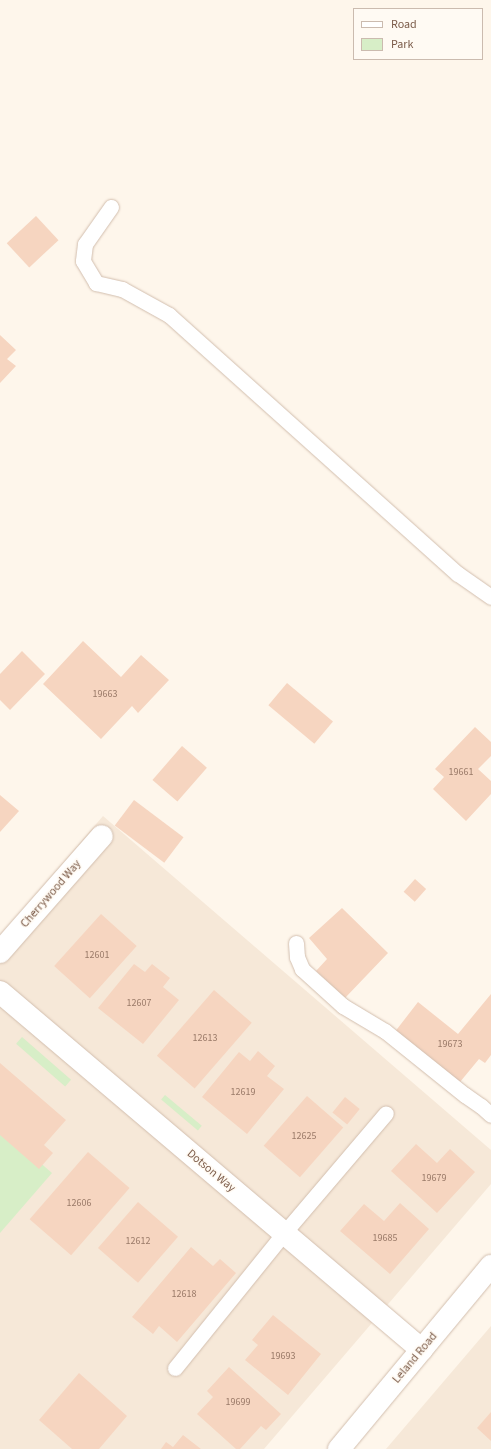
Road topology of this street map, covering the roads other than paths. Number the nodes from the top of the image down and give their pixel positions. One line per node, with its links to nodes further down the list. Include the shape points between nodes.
1 (111, 207): 2 (lane, via 85,244 83,261 96,283 122,289 169,315 458,574)
2 (491, 597)
3 (102, 836): 5 (street, Cherrywood Way)
4 (296, 943): 8 (lane, via 297,957 302,969 343,1006 385,1031)
5 (0, 952)
6 (0, 992): 9 (street, Dotson Way)
7 (386, 1113): 9 (lane)
8 (491, 1115)
9 (284, 1233): 11 (street, Dotson Way); 12 (lane)
10 (491, 1266): 11 (street, Leland Road)
11 (422, 1350): 13 (street, Leland Road)
12 (175, 1368)
13 (339, 1449)

